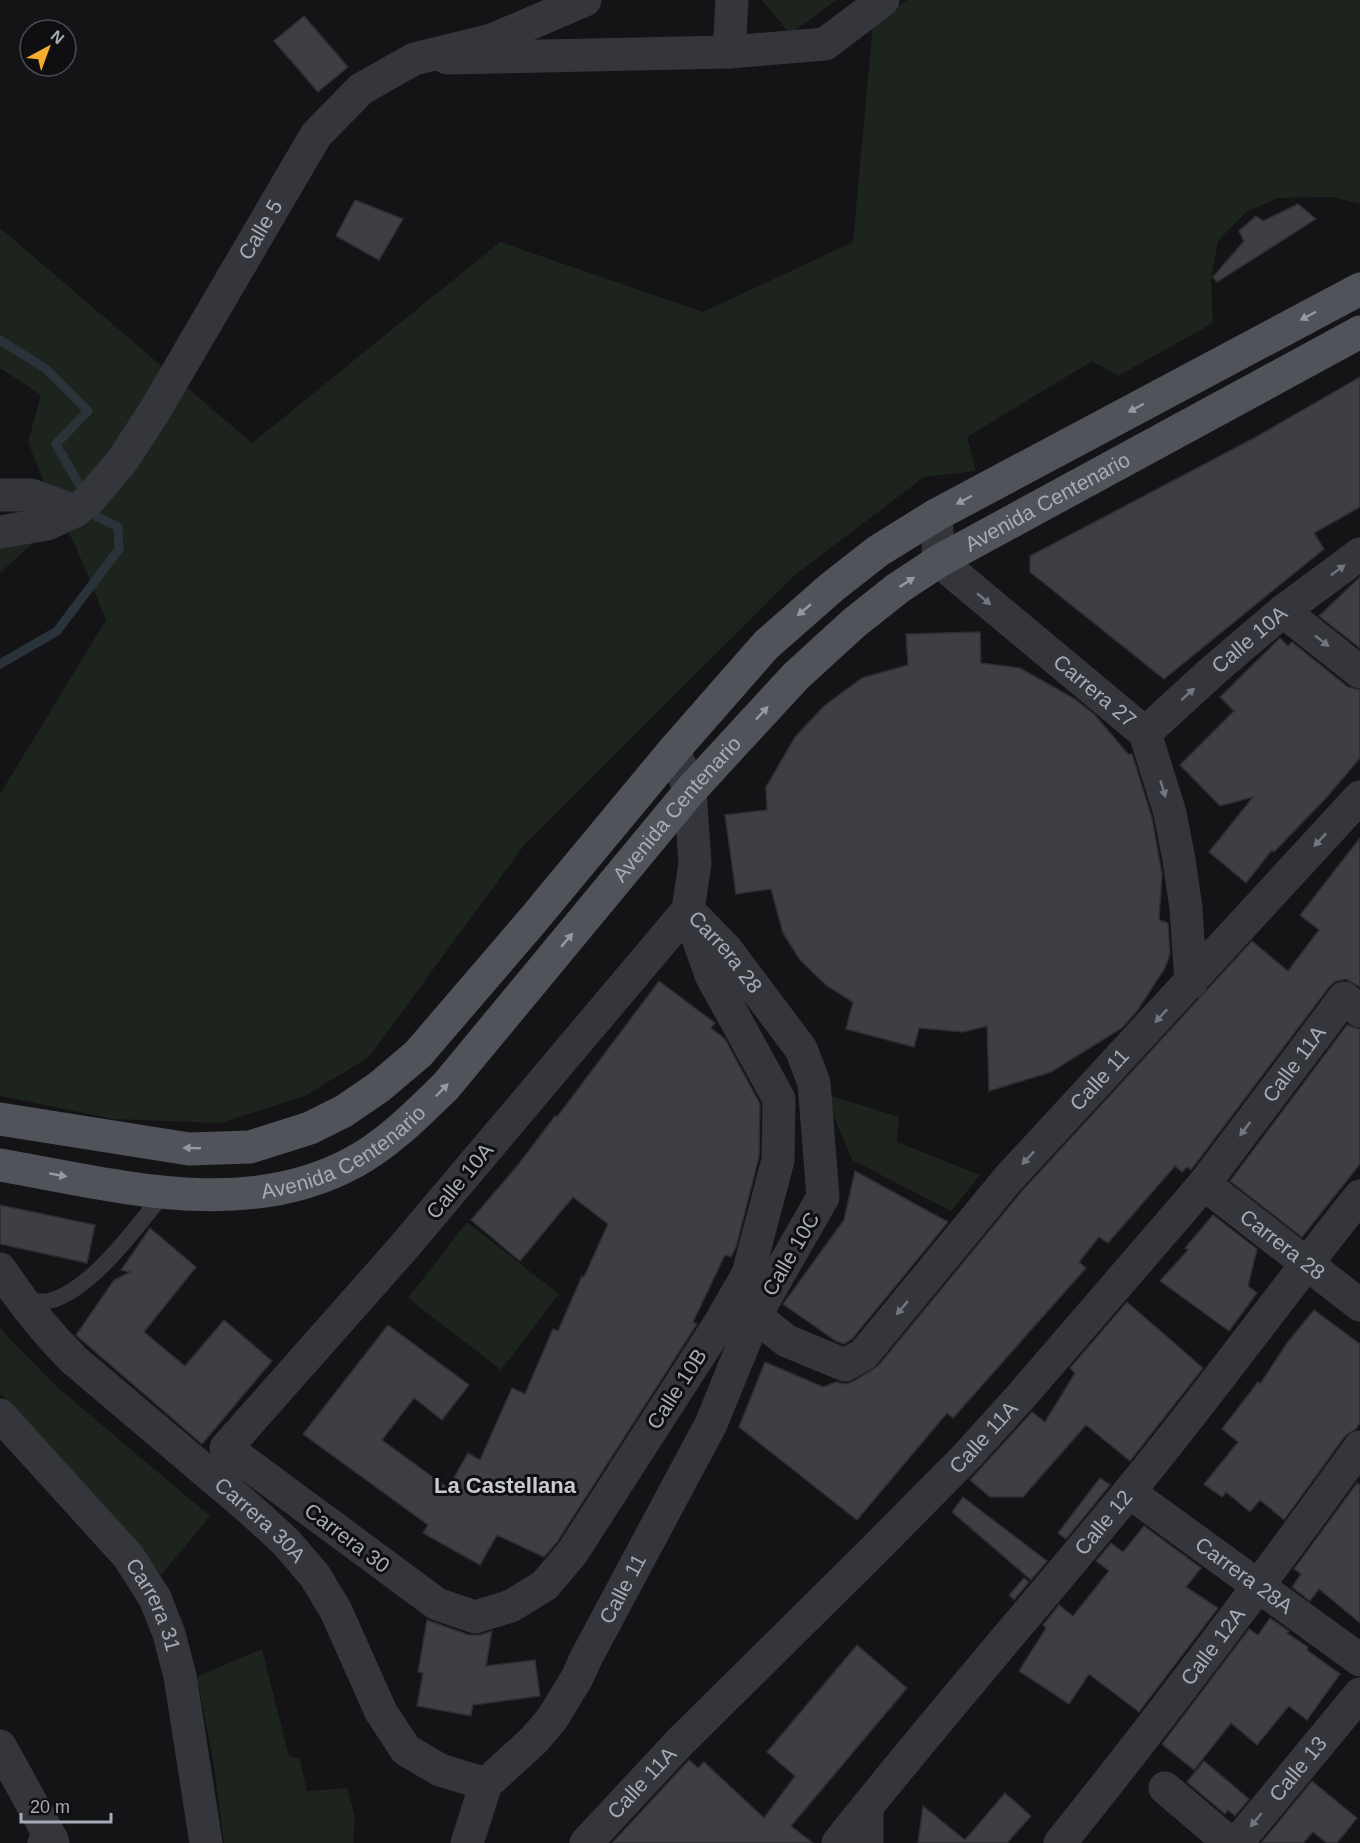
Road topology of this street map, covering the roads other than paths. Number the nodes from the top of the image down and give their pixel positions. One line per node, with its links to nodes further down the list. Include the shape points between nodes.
1 (585, 0): 5 (street, Calle 5, via 492,40)
2 (732, 0): 4 (street)
3 (883, 0): 4 (street, via 825,44)
4 (729, 52): 5 (street)
5 (414, 59): 9 (street, Calle 5, via 361,89 316,135 154,412 122,461)
6 (1360, 289): 10 (main road, Avenida Centenario, one-way to 10)
7 (1360, 332): 13 (main road, Avenida Centenario)
8 (0, 495): 9 (street, via 31,495)
9 (75, 511): 11 (street, Calle 5, via 47,524)
10 (936, 515): 13 (street); 17 (main road, Avenida Centenario, one-way to 17, via 878,551 799,615 766,645)
11 (0, 532)
12 (1360, 554): 14 (street, Calle 10A, one-way to 12)
13 (939, 561): 16 (street, Carrera 27, one-way to 16); 18 (main road, Avenida Centenario, one-way to 13, via 796,676 863,616)
14 (1283, 611): 15 (street, one-way to 15); 16 (street, Calle 10A, one-way to 14)
15 (1360, 672)
16 (1145, 733): 21 (street, Carrera 27, one-way to 21, via 1170,813 1179,860)
17 (674, 750): 18 (street); 25 (main road, Avenida Centenario, one-way to 25, via 418,1054 344,1111 310,1128 250,1147 189,1149)
18 (690, 791): 20 (street, via 694,864); 28 (main road, Avenida Centenario, one-way to 18, via 205,1196 260,1192 315,1180 355,1162 405,1125 446,1086)
19 (1360, 797): 21 (street, Calle 11, one-way to 21)
20 (688, 910): 23 (street, Carrera 28, via 726,949 801,1049); 24 (street, Carrera 28, via 711,975); 37 (street, Calle 10A, via 403,1248)
21 (1191, 983): 34 (street, Calle 11, one-way to 34, via 1008,1179 864,1354 844,1365 787,1341)
22 (1352, 1005): 27 (street, Calle 11A, one-way to 27)
23 (814, 1083): 34 (street, Calle 10C, via 823,1197)
24 (779, 1099): 40 (street, Calle 10B, via 778,1160 748,1274 718,1326 572,1553 545,1585 511,1606)
25 (0, 1119)
26 (0, 1165): 28 (main road, Avenida Centenario, one-way to 28)
27 (1204, 1184): 30 (street, Carrera 28); 50 (street, Calle 11A, via 967,1456 680,1742)
28 (164, 1193): 32 (lane, via 95,1273 48,1302)
29 (1360, 1196): 30 (street, Calle 12)
30 (1306, 1262): 33 (street, Carrera 28); 38 (street, Calle 12)
31 (0, 1269): 32 (street, Carrera 30A)
32 (20, 1299): 44 (street, Carrera 30A, via 74,1360 286,1542 315,1576 336,1611 381,1712 406,1750 440,1770)
33 (1360, 1305)
34 (755, 1316): 44 (street, Calle 11, via 711,1424 577,1678 534,1740)
35 (0, 1415): 48 (street, Carrera 31, via 128,1556 155,1598 180,1676)
36 (1360, 1447): 39 (street, Calle 12A)
37 (226, 1448): 40 (street, Carrera 30, via 437,1604)
38 (1129, 1492): 39 (street, Carrera 28A); 46 (street, Calle 12)
39 (1259, 1586): 41 (street, Carrera 28A); 53 (street, Calle 12A)
40 (475, 1617)
41 (1360, 1660)
42 (1360, 1694): 55 (street, Calle 13, one-way to 55)
43 (0, 1746): 47 (street)
44 (486, 1784): 49 (street, Calle 11)
45 (1165, 1788): 54 (street)
46 (867, 1807): 51 (street, Calle 12); 52 (street)
47 (50, 1842)
48 (206, 1843)
49 (467, 1843)
50 (586, 1843)
51 (838, 1843)
52 (867, 1843)
53 (1060, 1843)
54 (1230, 1843)
55 (1237, 1843)

